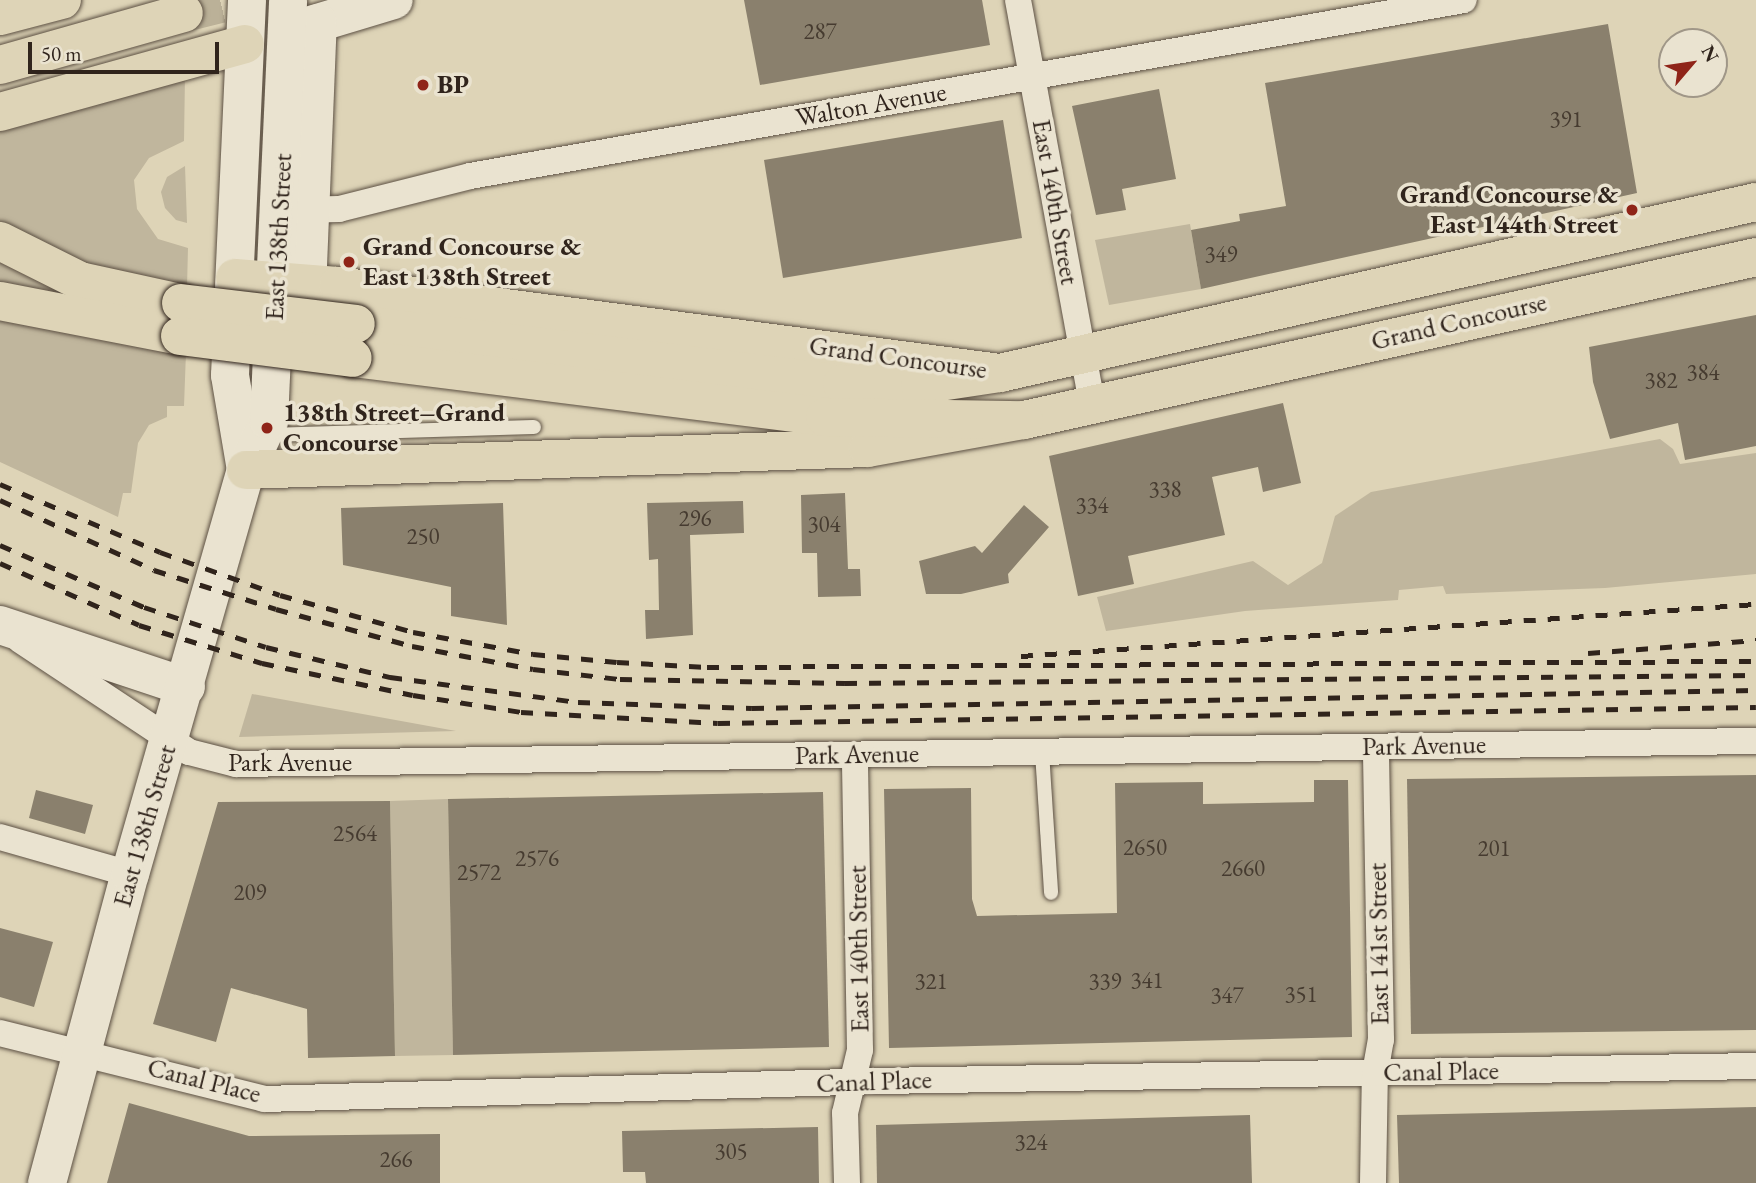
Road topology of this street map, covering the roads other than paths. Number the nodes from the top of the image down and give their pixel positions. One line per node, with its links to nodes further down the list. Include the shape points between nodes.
1 (62, 0): 7 (main road)
2 (247, 0): 9 (main road, East 138th Street)
3 (394, 0): 8 (main road)
4 (1018, 0): 11 (street, East 140th Street)
5 (1464, 0): 11 (street, Walton Avenue)
6 (184, 13): 10 (main road)
7 (0, 16)
8 (298, 18): 9 (main road); 14 (main road, East 138th Street)
9 (245, 44): 12 (main road); 17 (main road, East 138th Street)
10 (0, 65)
11 (1031, 76): 14 (street, Walton Avenue, via 470,176 365,204); 22 (street, East 140th Street)
12 (0, 112)
13 (1756, 202): 22 (main road, Grand Concourse)
14 (296, 210): 18 (main road, East 138th Street)
15 (0, 241): 20 (main road, via 80,281)
16 (1756, 257): 24 (main road, Grand Concourse)
17 (235, 278): 18 (main road, Grand Concourse); 28 (main road, East 138th Street, via 230,375)
18 (293, 282): 23 (main road, Grand Concourse); 26 (main road, East 138th Street)
19 (0, 300): 20 (main road)
20 (181, 319): 21 (main road, bridge)
21 (355, 341): 23 (main road, via 842,384 920,385); 25 (main road, via 825,417)
22 (1083, 354): 23 (main road, Grand Concourse); 24 (street, East 140th Street)
23 (1000, 373)
24 (1092, 404): 25 (main road, Grand Concourse)
25 (1024, 420): 28 (main road, Grand Concourse, via 878,446 802,453)
26 (265, 428): 27 (lane); 28 (main road, East 138th Street)
27 (534, 428)
28 (246, 470): 30 (main road, East 138th Street)
29 (0, 625): 30 (main road); 31 (street, Park Avenue)
30 (186, 687): 31 (main road, East 138th Street)
31 (169, 741): 35 (street, Park Avenue, via 200,758 236,764); 37 (main road, East 138th Street)
32 (1756, 741): 33 (street, Park Avenue)
33 (1376, 747): 34 (street, Park Avenue); 42 (street, East 141st Street, via 1381,1040)
34 (1042, 752): 35 (street, Park Avenue); 38 (lane)
35 (855, 756): 43 (street, East 140th Street, via 860,1050)
36 (0, 837): 37 (street)
37 (130, 874): 40 (main road, East 138th Street)
38 (1051, 893)
39 (0, 1033): 40 (street, Canal Place)
40 (83, 1055): 43 (street, Canal Place, via 151,1067 264,1098); 44 (main road, East 138th Street)
41 (1756, 1066): 42 (street, Canal Place)
42 (1375, 1073): 43 (street, Canal Place); 46 (street, East 141st Street)
43 (852, 1084): 45 (street, East 140th Street, via 845,1113)
44 (47, 1183)
45 (847, 1183)
46 (1373, 1183)

